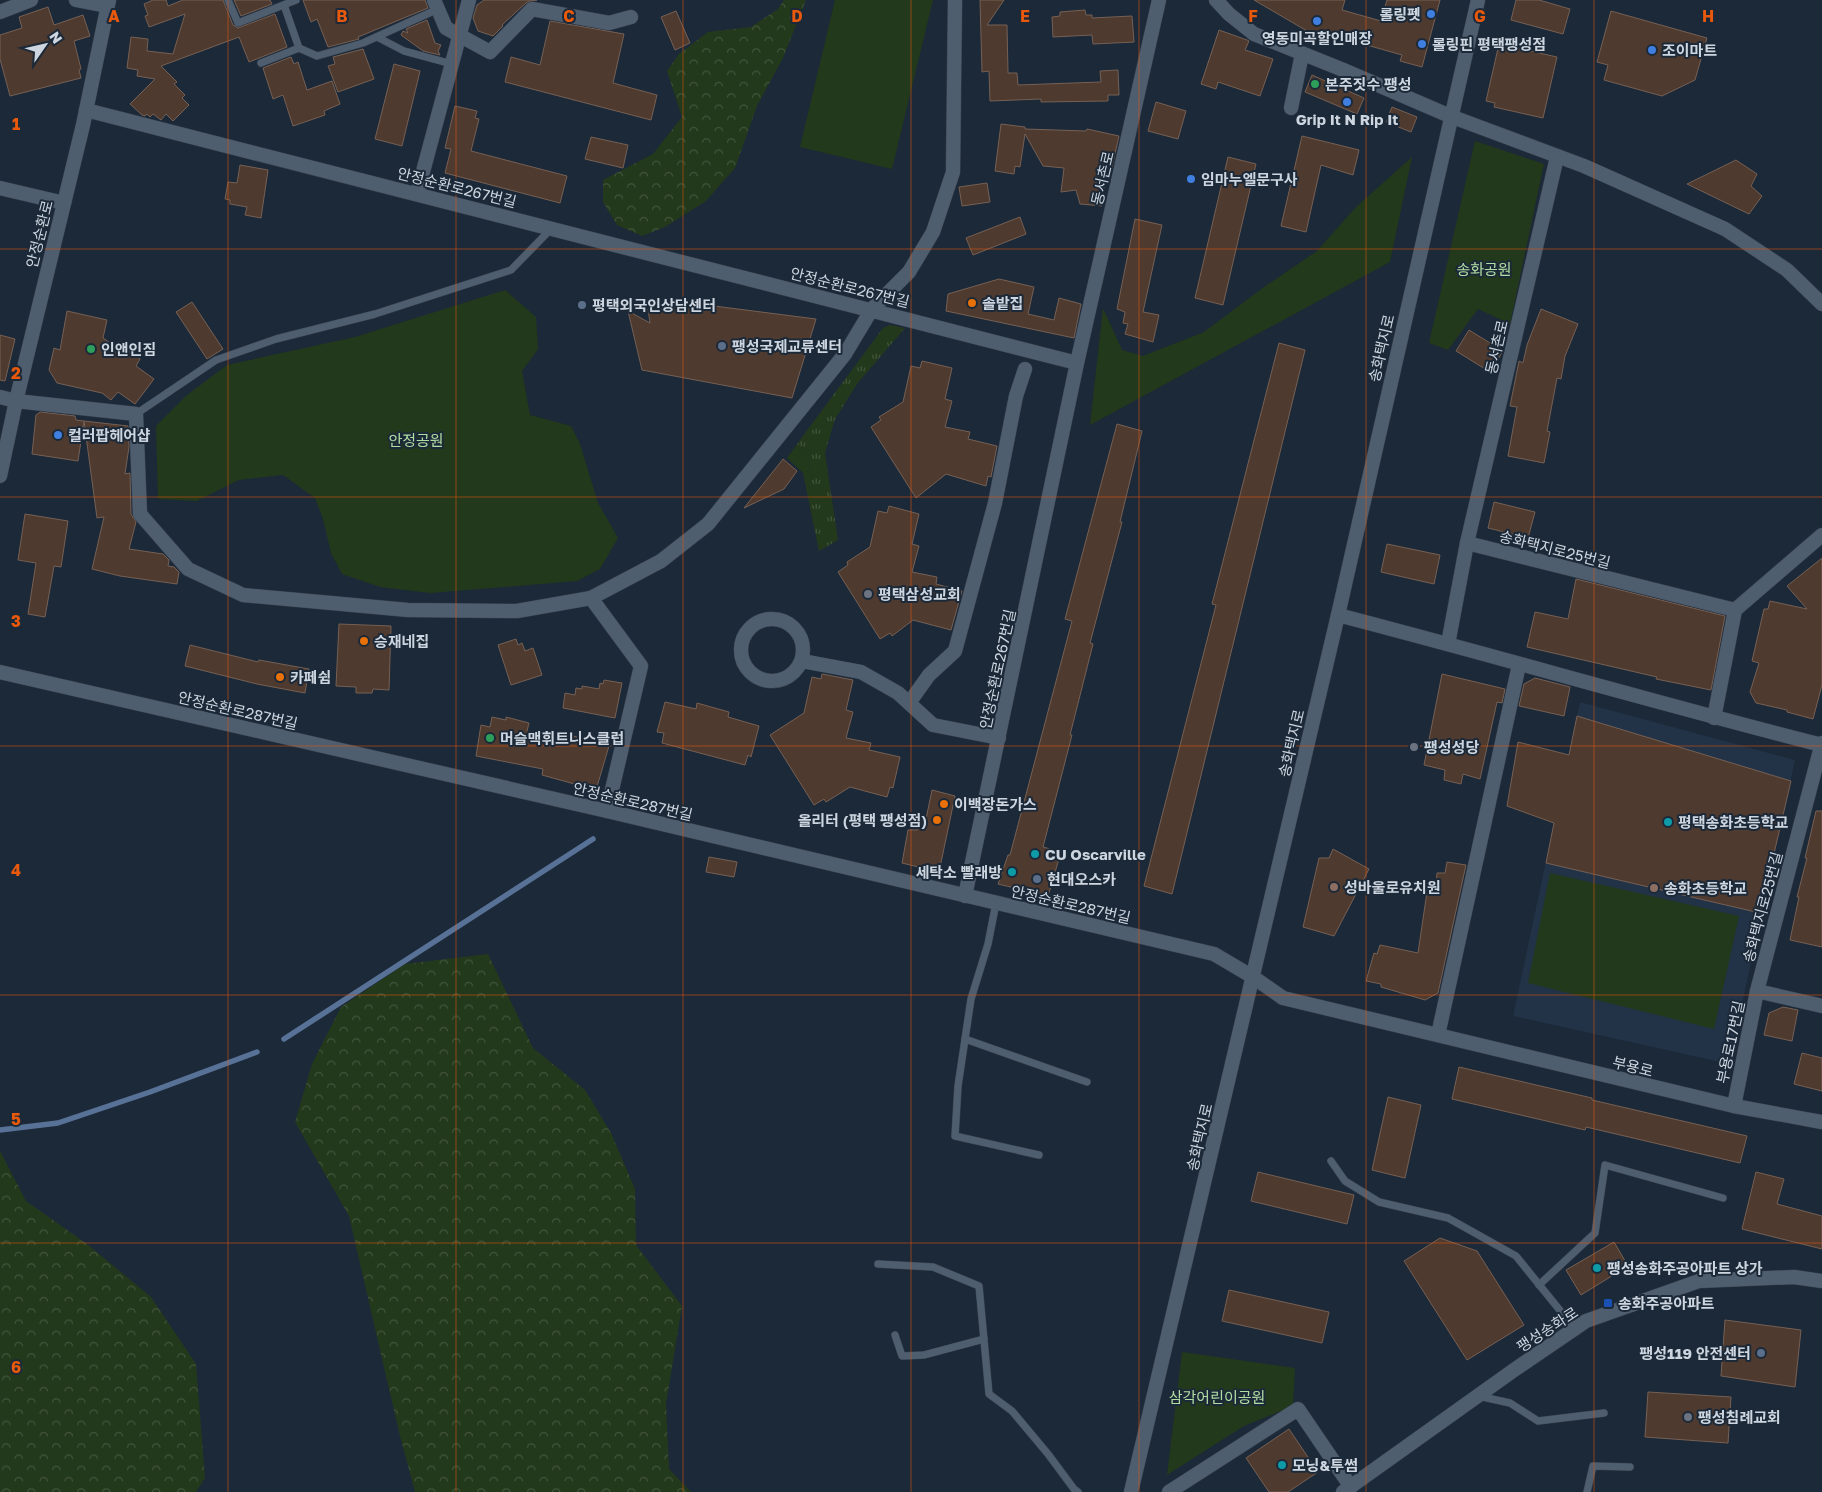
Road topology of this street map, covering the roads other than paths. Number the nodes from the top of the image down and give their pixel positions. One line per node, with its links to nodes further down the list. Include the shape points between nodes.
1 (31, 0): 13 (street)
2 (76, 0): 10 (street)
3 (228, 0): 12 (lane, via 238,23)
4 (296, 0): 12 (lane)
5 (469, 0): 16 (street)
6 (955, 0): 30 (street, via 953,172 933,232 909,272)
7 (1159, 0): 31 (street, 동서촌로)
8 (1216, 0): 18 (street, via 1254,34)
9 (1478, 0): 23 (street, 송화택지로)
10 (108, 3): 22 (street, 안정순환로)
11 (436, 4): 15 (lane); 16 (street, via 446,28)
12 (284, 5): 17 (lane)
13 (0, 12)
14 (631, 17): 16 (street, via 609,23 532,9 490,52)
15 (377, 36): 17 (lane, via 318,56); 20 (lane, via 404,51)
16 (460, 36): 20 (street)
17 (299, 48): 19 (lane)
18 (1302, 54): 21 (street); 23 (street)
19 (261, 63)
20 (452, 64): 26 (street)
21 (1291, 108)
22 (86, 110): 26 (street, 안정순환로267번길); 27 (street, 안정순환로)
23 (1450, 116): 24 (street); 41 (street, 송화택지로)
24 (1557, 157): 29 (street, via 1726,229 1787,270); 38 (street, 동서촌로)
25 (0, 188): 27 (street)
26 (417, 194): 28 (street, 안정순환로267번길)
27 (64, 203): 34 (street, 안정순환로)
28 (551, 228): 30 (street, 안정순환로267번길); 35 (lane, via 511,270 375,314 276,339 216,360)
29 (1822, 304)
30 (872, 309): 31 (street, 안정순환로267번길); 39 (street, via 845,354 708,524 661,561)
31 (1077, 363): 48 (street, 안정순환로267번길)
32 (1025, 369): 46 (street, via 1016,396 995,503 955,651 929,675)
33 (0, 397): 34 (street)
34 (16, 401): 35 (street); 36 (street, 안정순환로)
35 (136, 414): 39 (street, via 140,514 188,569 243,595 408,610 517,611)
36 (0, 476)
37 (1822, 535): 40 (street)
38 (1467, 543): 40 (street, 송화택지로25번길); 42 (street)
39 (591, 598): 50 (street, via 641,666)
40 (1735, 610): 47 (street)
41 (1338, 615): 42 (street, 송화택지로25번길); 53 (street, 송화택지로)
42 (1448, 644): 44 (street, 송화택지로25번길)
43 (802, 661): 43 (street, via 799,633 789,623 775,618 761,620 749,628 741,640 740,654 744,667 754,677 768,682 782,681 794,673); 46 (street, via 861,672)
44 (1519, 665): 47 (street, 송화택지로25번길); 56 (street)
45 (0, 672): 50 (street, 안정순환로287번길)
46 (909, 703): 48 (street, via 933,725)
47 (1714, 718): 49 (street, 송화택지로25번길)
48 (999, 738): 51 (street, 안정순환로267번길)
49 (1822, 745): 54 (street, 송화택지로25번길)
50 (607, 811): 51 (street, 안정순환로287번길)
51 (966, 896): 52 (street, 안정순환로287번길)
52 (996, 903): 53 (street, 안정순환로287번길, via 1214,954); 57 (lane, via 988,944 971,999)
53 (1254, 977): 56 (street, 부용로, via 1283,998); 75 (street, 송화택지로)
54 (1757, 991): 55 (street, 부용로17번길); 59 (street, 부용로17번길)
55 (1822, 1006)
56 (1438, 1035): 59 (street, 부용로)
57 (965, 1039): 58 (lane); 61 (lane, via 955,1136)
58 (1087, 1082)
59 (1734, 1106): 60 (street, 부용로)
60 (1822, 1122)
61 (1039, 1155)
62 (1331, 1160): 66 (lane, via 1345,1182 1379,1202 1448,1218 1516,1256)
63 (1723, 1198): 66 (lane, via 1605,1165 1595,1234)
64 (878, 1264): 69 (lane, via 933,1267 979,1286)
65 (1822, 1281): 67 (street, 팽성송화로, via 1794,1277 1699,1281 1586,1321)
66 (1539, 1285): 67 (lane)
67 (1574, 1329): 70 (street, 팽성송화로)
68 (895, 1335): 69 (lane, via 902,1356 924,1355)
69 (984, 1339): 74 (lane, via 989,1394 1012,1411)
70 (1478, 1396): 71 (lane, via 1510,1403 1538,1421); 73 (street, 팽성송화로)
71 (1604, 1413)
72 (1630, 1467): 77 (lane, via 1593,1466)
73 (1350, 1490): 76 (street, 팽성송화로, via 1298,1409)
74 (1078, 1492)
75 (1131, 1492)
76 (1169, 1492)
77 (1587, 1492)

